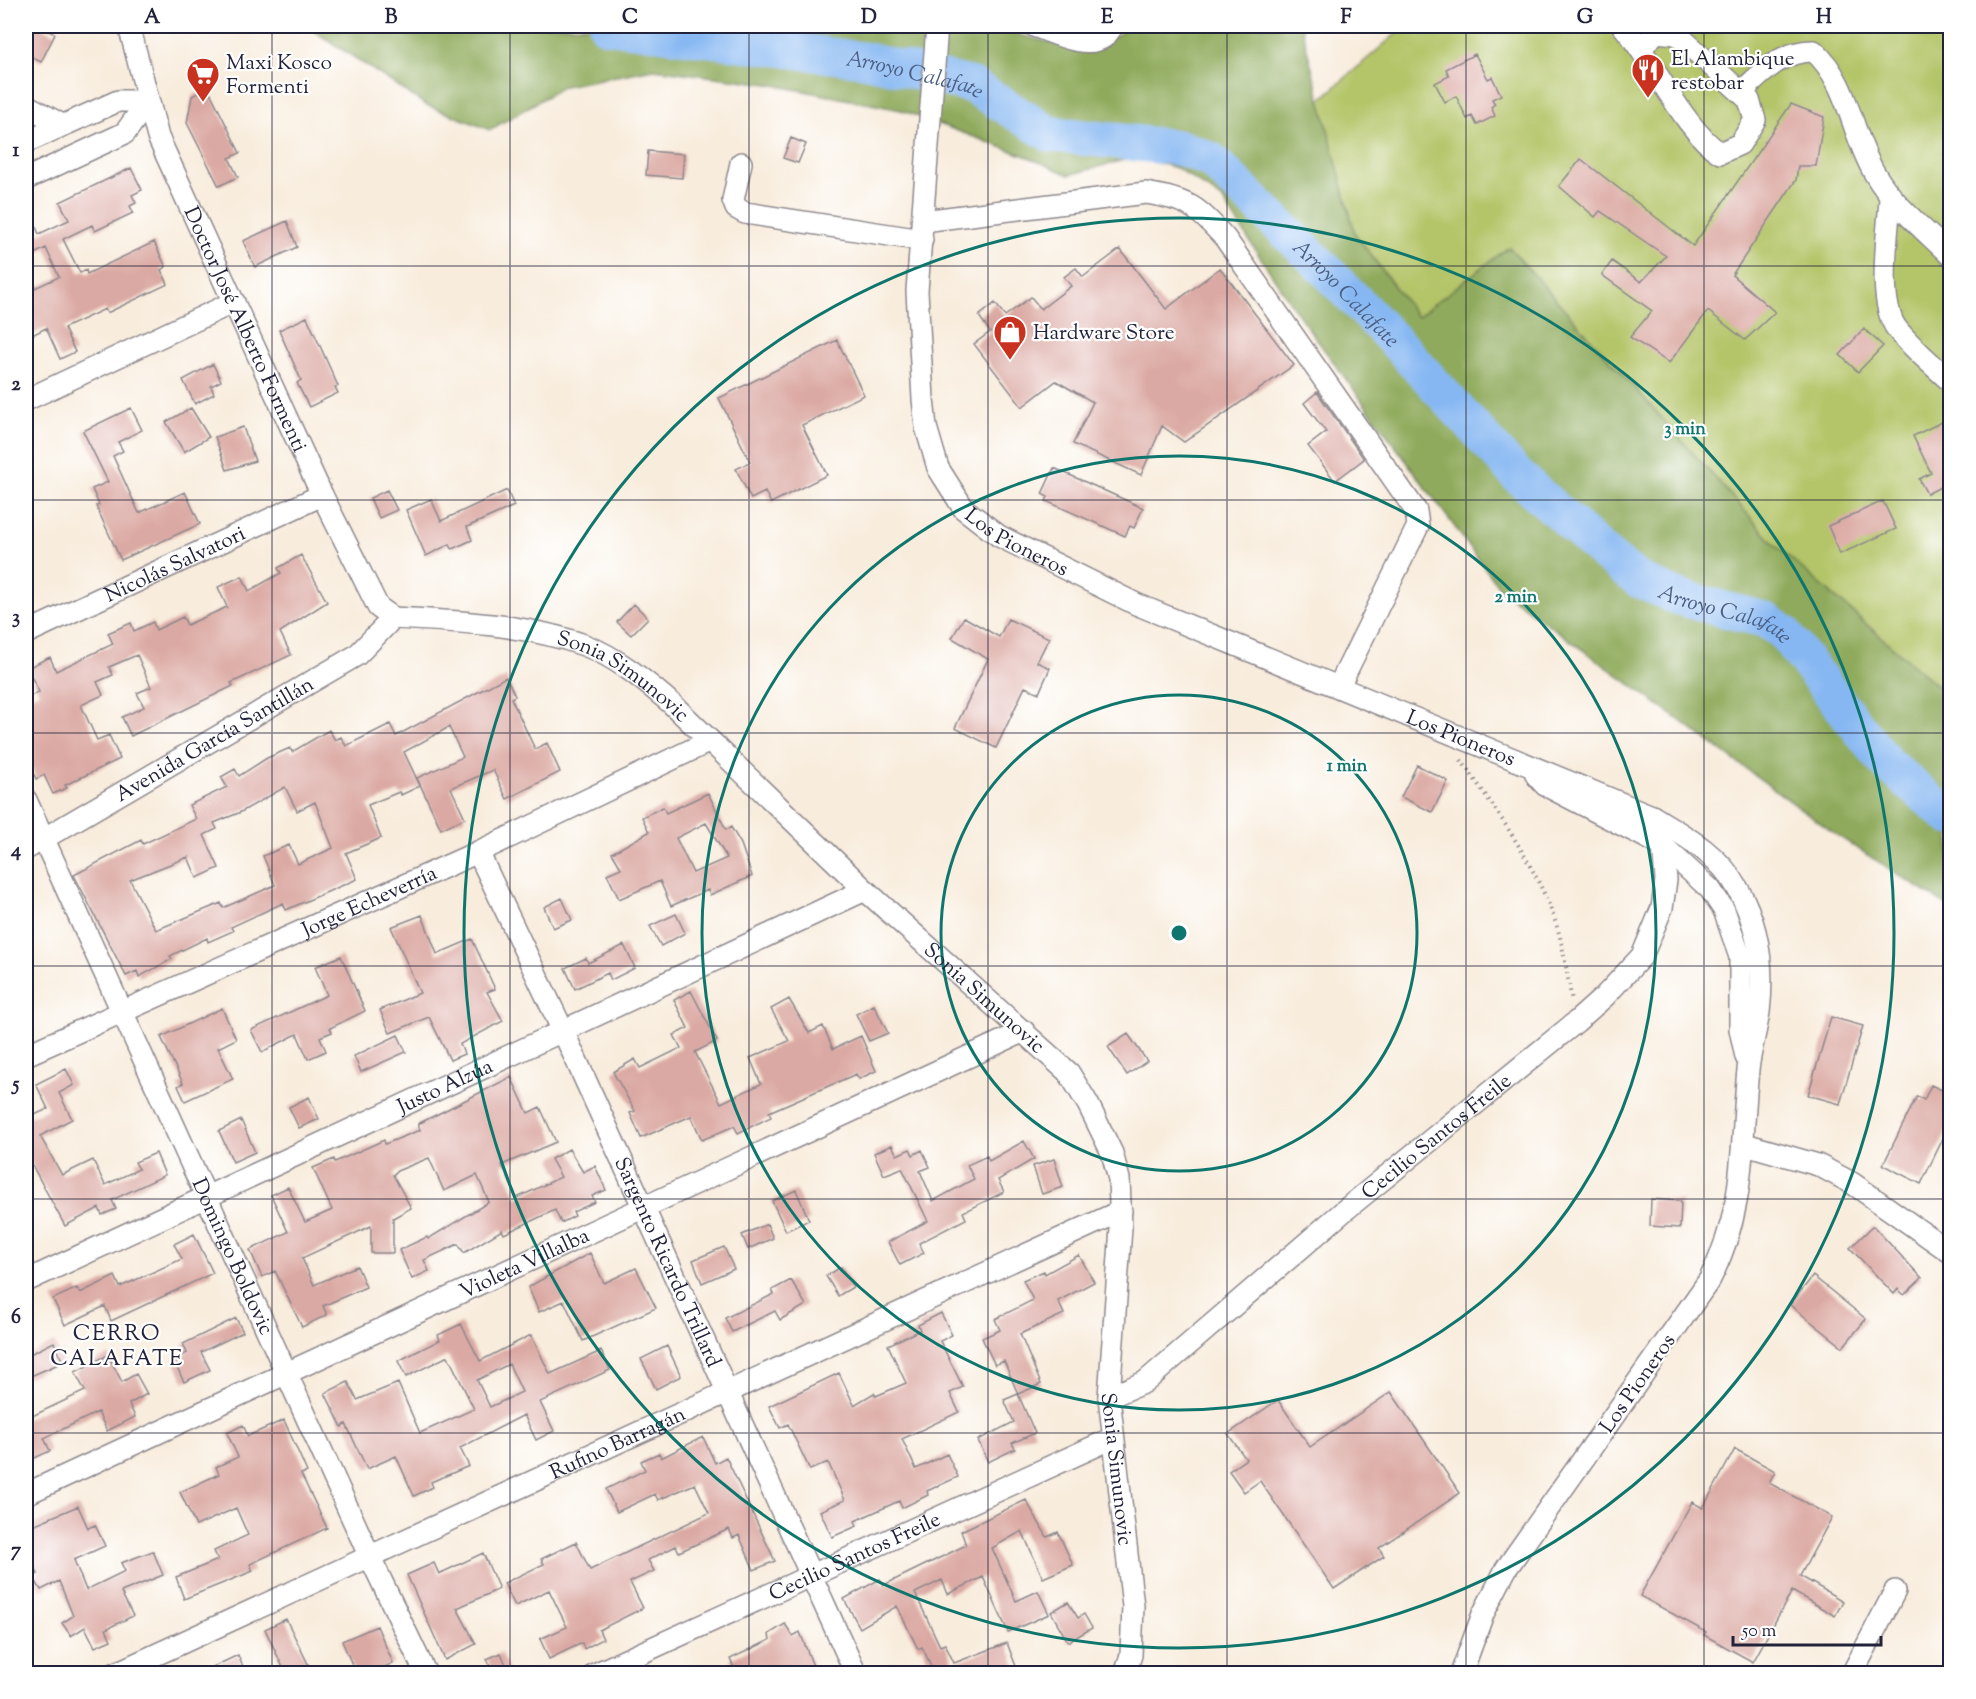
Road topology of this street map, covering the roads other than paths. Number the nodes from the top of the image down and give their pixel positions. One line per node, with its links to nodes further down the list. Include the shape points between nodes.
1 (129, 26): 8 (street, Doctor José Alberto Formenti)
2 (937, 26): 15 (street, Los Pioneros)
3 (1034, 26): 4 (street, via 1075,40 1093,41 1105,37)
4 (1113, 26)
5 (1623, 26): 6 (street)
6 (1641, 47): 7 (street, via 1656,32 1677,34); 7 (street, via 1708,145 1720,153 1740,144 1755,120 1749,100)
7 (1741, 92): 14 (street, via 1779,58 1798,51 1814,51 1831,70 1870,164)
8 (148, 101): 10 (street, via 118,101); 13 (street, via 124,133); 17 (street, Doctor José Alberto Formenti, via 158,137)
9 (26, 105): 10 (street)
10 (62, 125): 11 (street)
11 (26, 142)
12 (741, 163): 15 (street, via 733,200 736,208 745,213)
13 (26, 179)
14 (1890, 196): 16 (street); 18 (street, via 1888,309 1897,328)
15 (923, 231): 23 (street, Los Pioneros, via 917,291 926,427 938,468 964,509 999,536 1136,604); 23 (street, via 1146,193 1178,198 1198,209 1225,238 1416,512 1418,526)
16 (1950, 255)
17 (234, 302): 19 (street); 20 (street, Doctor José Alberto Formenti)
18 (1950, 381)
19 (26, 400)
20 (322, 495): 21 (street, Doctor José Alberto Formenti, via 378,608); 22 (street, Nicolás Salvatori)
21 (393, 618): 24 (street, Sonia Simunovic, via 501,627 585,645 642,679); 28 (street, Avenida García Santillán, via 357,655)
22 (26, 633)
23 (1340, 686): 25 (street, Los Pioneros)
24 (710, 741): 30 (street, Jorge Echeverría); 31 (street, Sonia Simunovic)
25 (1526, 766): 27 (street, Los Pioneros); 29 (street, Los Pioneros, via 1545,785)
26 (26, 800): 28 (street, Domingo Boldovic)
27 (1652, 816): 29 (street, Cecilio Santos Freile); 36 (street, Los Pioneros, via 1700,845 1718,861 1738,889 1753,922 1758,936 1759,1010)
28 (34, 844): 32 (street, Domingo Boldovic)
29 (1663, 846): 36 (street, Los Pioneros, via 1710,889 1733,932 1740,957 1740,1029); 45 (street, Cecilio Santos Freile, via 1666,880 1662,908 1642,956 1604,997 1345,1210 1145,1382)
30 (478, 852): 32 (street, Jorge Echeverría); 33 (street, Sargento Ricardo Trillard)
31 (865, 890): 33 (street, Justo Alzúa); 34 (street, Sonia Simunovic)
32 (122, 1011): 35 (street, Jorge Echeverría); 38 (street, Domingo Boldovic)
33 (563, 1031): 38 (street, Justo Alzúa); 39 (street, Sargento Ricardo Trillard)
34 (1024, 1031): 39 (street, Violeta Villalba); 40 (street, Sonia Simunovic, via 1069,1073 1088,1104 1112,1153)
35 (26, 1054)
36 (1748, 1070): 37 (street, Los Pioneros)
37 (1745, 1144): 41 (street, via 1818,1165 1852,1183); 56 (street, Los Pioneros, via 1732,1225 1710,1278 1506,1569 1483,1614)
38 (206, 1198): 42 (street, Justo Alzúa); 43 (street, Domingo Boldovic)
39 (642, 1206): 43 (street, Violeta Villalba); 44 (street, Sargento Ricardo Trillard)
40 (1121, 1211): 44 (street, Rufino Barragán); 45 (street, Sonia Simunovic)
41 (1950, 1252)
42 (26, 1281)
43 (286, 1375): 47 (street, Violeta Villalba); 48 (street, Domingo Boldovic)
44 (725, 1390): 48 (street, Rufino Barragán); 49 (street, Sargento Ricardo Trillard)
45 (1109, 1396): 46 (street, Sonia Simunovic)
46 (1113, 1438): 49 (street, Cecilio Santos Freile); 55 (street, Sonia Simunovic, via 1133,1606 1131,1655)
47 (26, 1494)
48 (369, 1555): 51 (street, Rufino Barragán); 52 (street, Domingo Boldovic)
49 (810, 1577): 53 (street, Cecilio Santos Freile); 54 (street, Sargento Ricardo Trillard)
50 (1895, 1591): 57 (street)
51 (114, 1674)
52 (426, 1674)
53 (595, 1674)
54 (856, 1674)
55 (1125, 1674)
56 (1461, 1674)
57 (1852, 1674)

